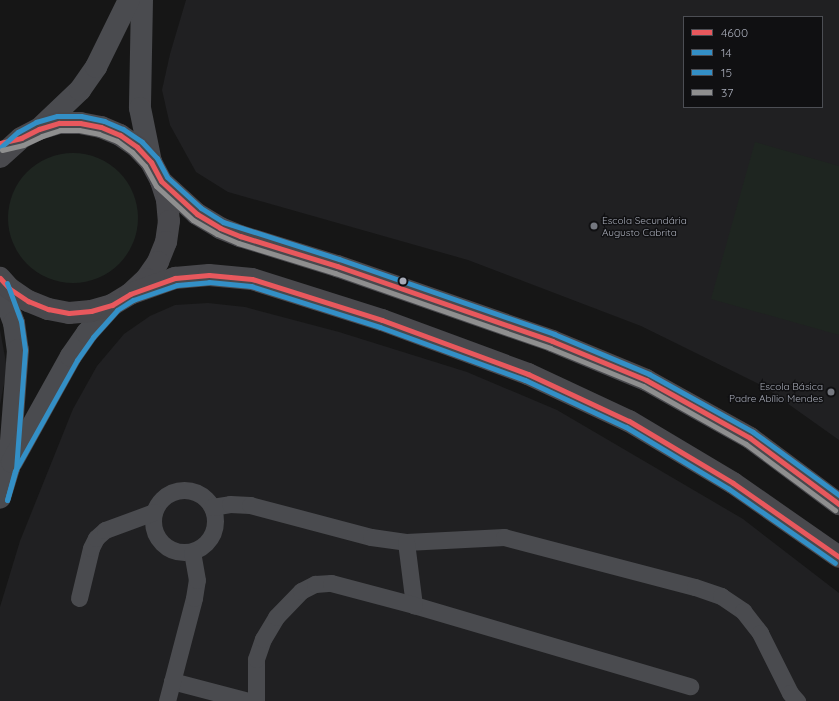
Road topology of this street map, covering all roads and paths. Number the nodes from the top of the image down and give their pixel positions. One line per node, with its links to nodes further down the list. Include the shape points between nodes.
1 (129, 0): 3 (street, via 96,67 80,90)
2 (142, 0): 6 (street, via 140,108)
3 (30, 133): 4 (main road); 5 (main road); 6 (main road, via 59,123 101,127 120,135 137,147)
4 (0, 143)
5 (0, 157)
6 (156, 172): 9 (main road, via 167,200 169,221 166,242 158,262 146,280); 13 (main road, via 197,214 233,234 337,266 552,341 646,380 750,438)
7 (0, 278): 10 (main road, via 28,301 48,309 69,313 91,311)
8 (0, 285): 11 (street, via 14,323 18,350)
9 (130, 294): 10 (main road); 18 (main road, via 175,278 209,275 252,279 404,328 528,374 629,421 732,483)
10 (112, 305): 11 (street, via 71,356)
11 (9, 468): 12 (street)
12 (0, 498)
13 (839, 504)
14 (212, 507): 15 (lane, via 206,498 197,492 177,490 167,494); 16 (lane, via 230,504 250,505 371,536); 17 (lane, via 216,517 215,528 203,547)
15 (154, 512): 17 (lane, via 155,534 161,543 181,552); 19 (lane, via 105,530 96,538 91,548)
16 (406, 542): 20 (lane); 26 (lane, via 504,537 721,596 743,611 760,633 790,693)
17 (192, 552): 21 (lane, via 196,580 194,598)
18 (839, 557)
19 (79, 598)
20 (414, 605): 22 (lane); 25 (lane, via 331,583 315,584 302,592 276,617 263,638 256,659)
21 (172, 681): 23 (lane); 24 (lane)
22 (690, 686)
23 (167, 701)
24 (248, 701)
25 (256, 701)
26 (797, 701)

